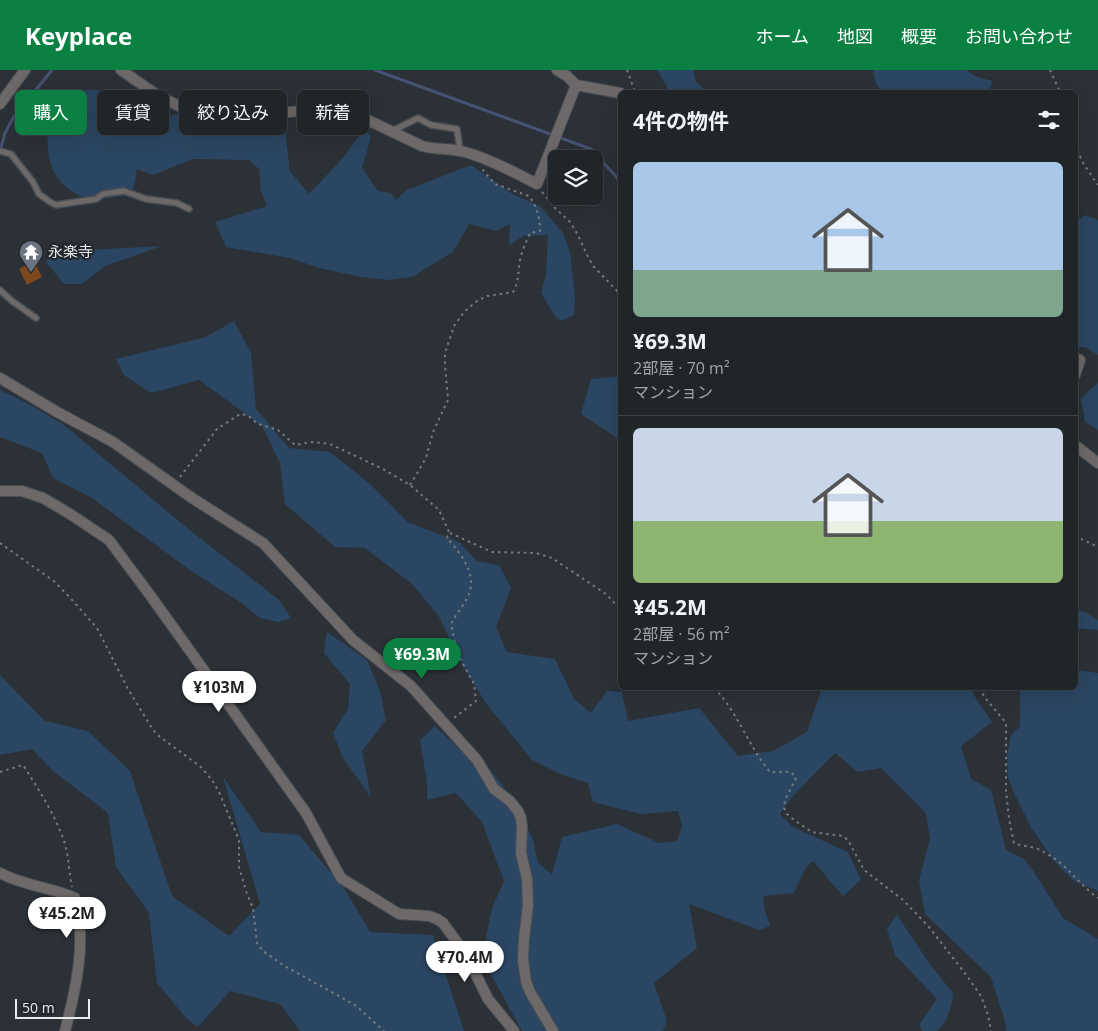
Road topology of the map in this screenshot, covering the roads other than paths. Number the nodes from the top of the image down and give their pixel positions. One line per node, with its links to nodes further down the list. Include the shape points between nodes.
1 (25, 70): 6 (street)
2 (121, 70): 7 (street, via 175,106 212,118 329,110 355,114)
3 (557, 70): 4 (street)
4 (576, 85): 5 (street); 9 (street, via 537,184)
5 (618, 93)
6 (0, 104)
7 (391, 131): 9 (street, via 427,147); 9 (lane, via 418,118 431,125 457,130)
8 (0, 151): 10 (lane, via 11,154 39,194 56,205 124,191 146,199 177,203)
9 (460, 151)
10 (189, 209)
11 (0, 290): 12 (lane)
12 (36, 318)
13 (0, 378): 20 (street, via 113,442 263,543 352,640 411,686 478,760 494,789 510,802 521,818 521,853 528,896 524,953 526,981)
14 (1078, 447): 15 (street)
15 (1098, 463)
16 (0, 491): 19 (street, via 22,490 43,498 109,540 306,813 341,878 398,914 429,916 443,923 466,956 488,999)
17 (0, 873): 18 (street, via 13,880 75,898 80,924 78,966)
18 (65, 1031)
19 (514, 1031)
20 (553, 1031)

